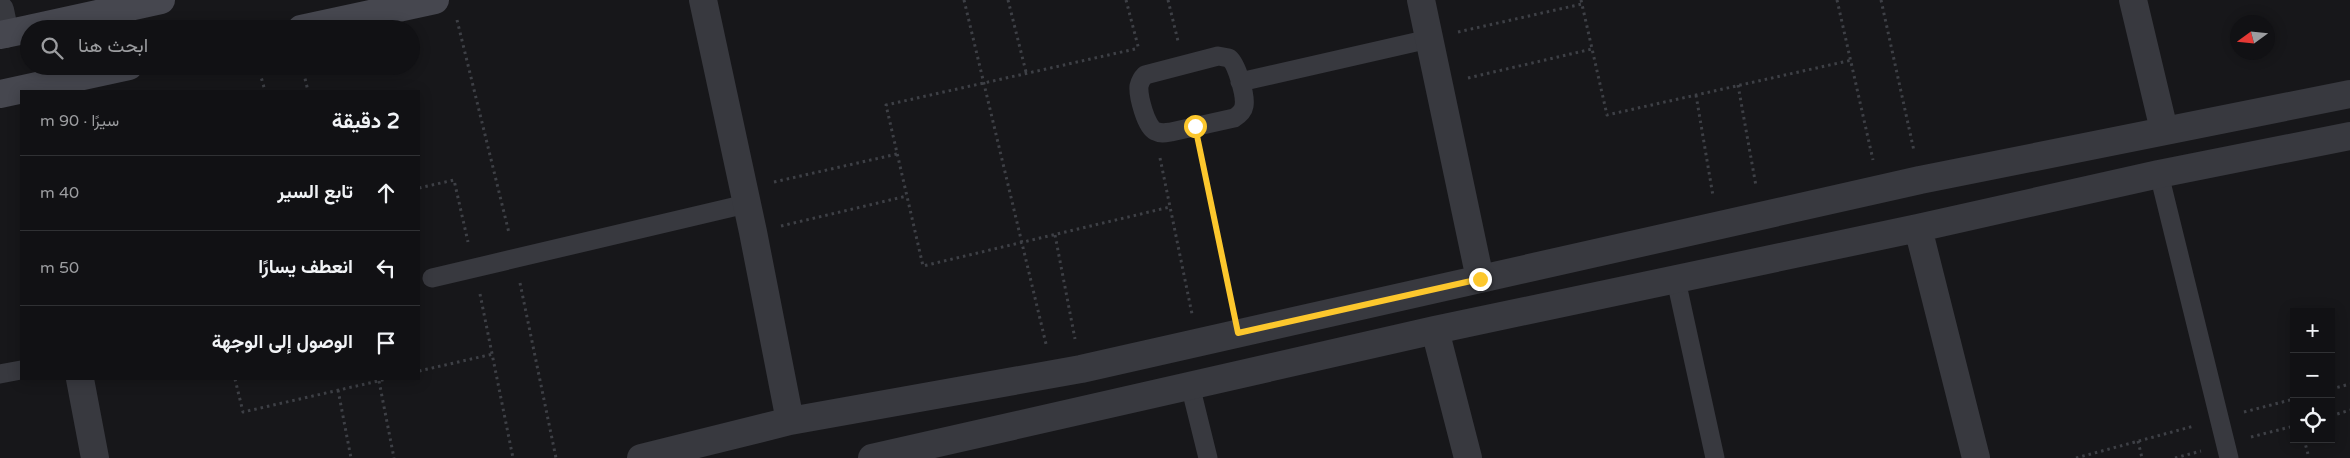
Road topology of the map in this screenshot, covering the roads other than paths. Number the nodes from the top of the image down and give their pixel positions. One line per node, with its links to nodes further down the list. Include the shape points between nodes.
1 (161, 0): 6 (street)
2 (435, 0): 7 (street)
3 (703, 0): 16 (street)
4 (1421, 0): 8 (street)
5 (2133, 0): 13 (street)
6 (51, 20)
7 (343, 20)
8 (1429, 39): 10 (lane); 19 (street)
9 (95, 75): 11 (street)
10 (1240, 82): 10 (lane, via 1244,107 1234,118 1162,133 1149,125 1139,91 1145,75 1224,56 1234,62)
11 (39, 90)
12 (2350, 94): 13 (street)
13 (2164, 130): 19 (street, via 1920,180)
14 (2350, 136): 15 (street)
15 (2159, 174): 17 (street); 35 (lane)
16 (745, 197): 18 (lane); 26 (street)
17 (1918, 228): 20 (street); 34 (street)
18 (432, 278)
19 (1480, 279): 26 (street, via 1081,369)
20 (1676, 280): 21 (street); 33 (lane)
21 (1435, 330): 25 (street); 32 (street)
22 (20, 370): 23 (lane)
23 (0, 374)
24 (80, 380): 28 (street)
25 (1190, 385): 27 (street); 31 (lane)
26 (790, 421): 29 (street)
27 (947, 450): 30 (street)
28 (95, 458)
29 (641, 458)
30 (872, 458)
31 (1208, 458)
32 (1468, 458)
33 (1715, 458)
34 (1976, 458)
35 (2229, 458)

